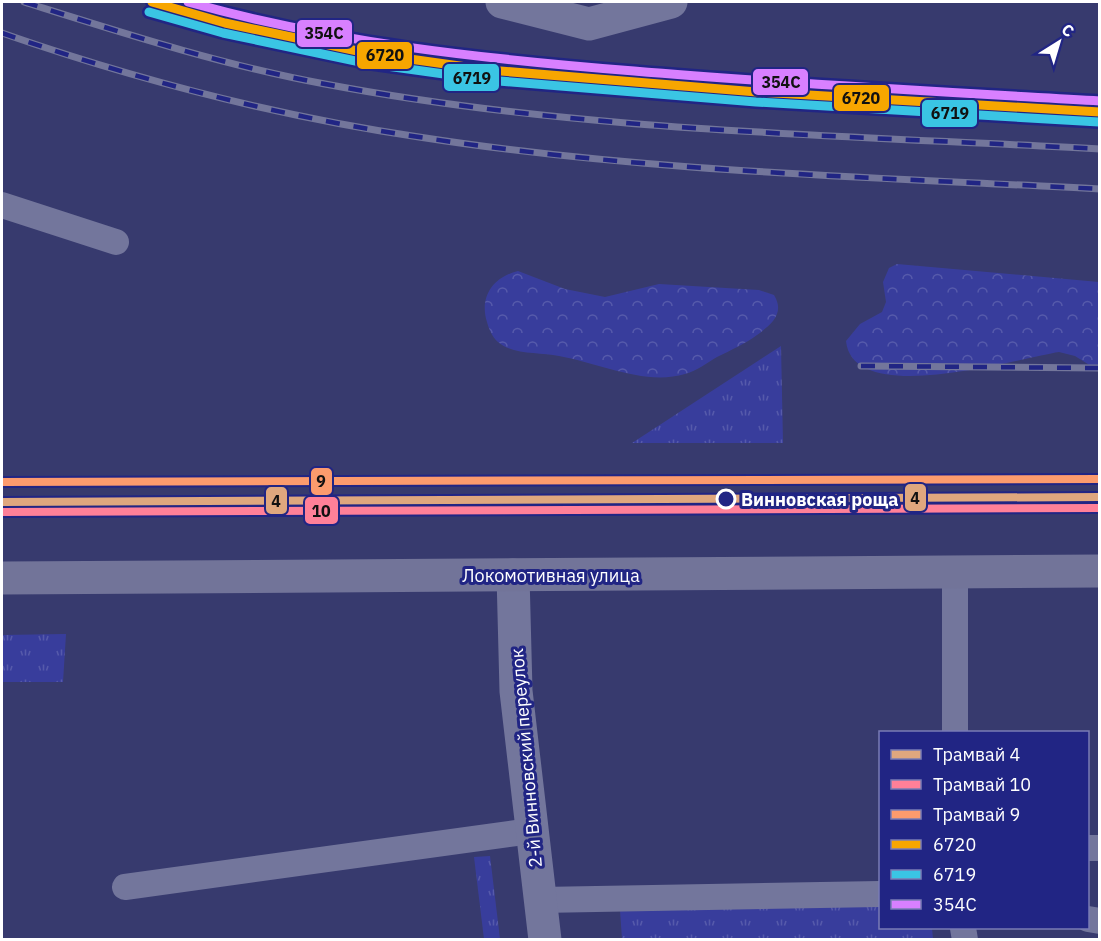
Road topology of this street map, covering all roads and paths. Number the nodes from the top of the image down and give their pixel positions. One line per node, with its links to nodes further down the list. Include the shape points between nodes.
1 (502, 2): 2 (street, via 589,24)
2 (671, 2)
3 (2, 205): 4 (lane)
4 (116, 242)
5 (1100, 571): 6 (main road, Локомотивная улица)
6 (955, 572): 7 (main road, Локомотивная улица); 9 (lane)
7 (513, 575): 8 (main road, Локомотивная улица); 10 (street, 2-й Винновский переулок, via 516,691)
8 (2, 578)
9 (956, 731)
10 (531, 831): 11 (lane); 13 (street, 2-й Винновский переулок)
11 (124, 887)
12 (879, 894): 13 (lane)
13 (540, 900): 14 (street, 2-й Винновский переулок)
14 (545, 939)

